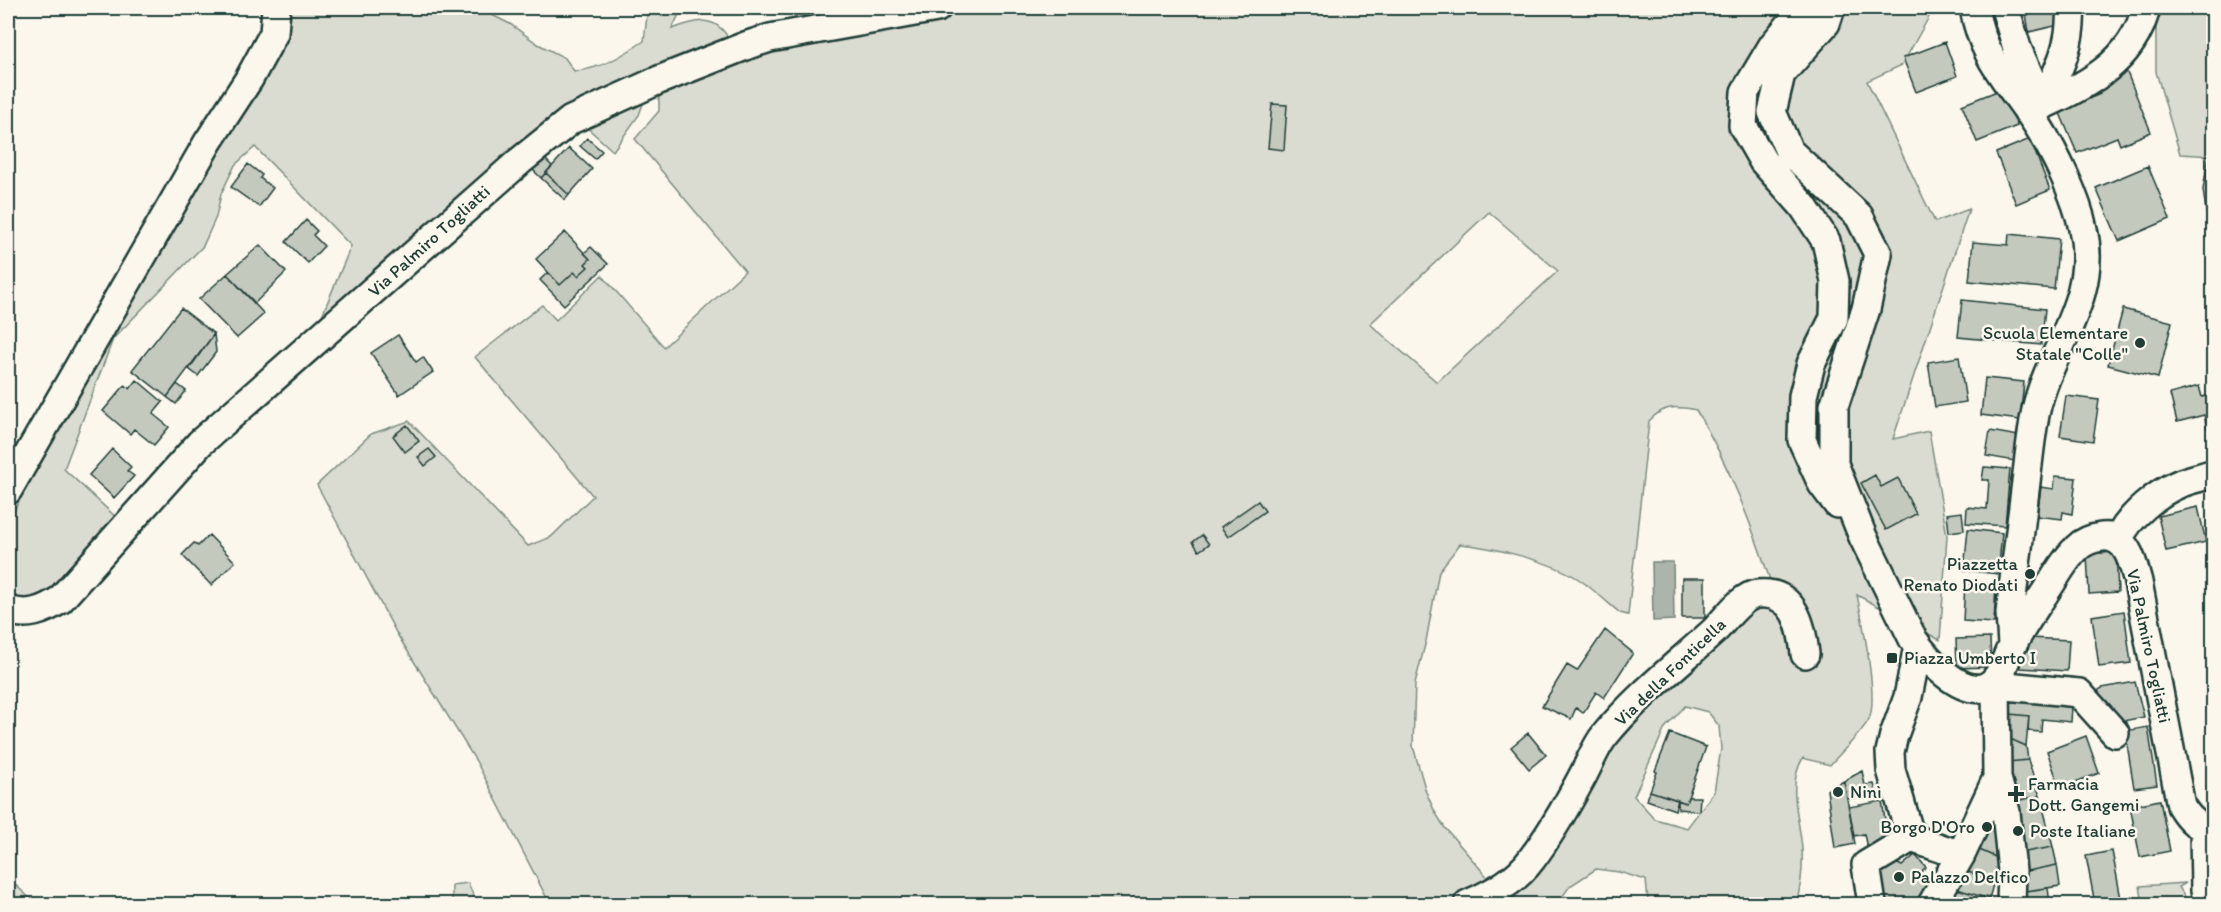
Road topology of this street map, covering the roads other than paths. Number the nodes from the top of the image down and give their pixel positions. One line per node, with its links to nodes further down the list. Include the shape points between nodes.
1 (276, 8): 11 (street, via 274,33 249,79 208,142)
2 (937, 8): 14 (street, Via Palmiro Togliatti, via 770,38 694,65 571,120 200,443 60,600 30,613)
3 (1804, 8): 12 (street, via 1773,45 1745,92 1743,126 1763,160 1803,206 1826,241 1835,281 1834,318 1811,364 1803,396 1802,440 1822,484)
4 (1831, 8): 12 (street, via 1826,23 1781,74 1772,112 1790,151 1859,216 1878,254 1866,309 1834,406 1834,465)
5 (1974, 8): 9 (street, via 1989,56)
6 (2005, 8): 9 (street)
7 (2070, 8): 9 (street, via 2067,48)
8 (2146, 8): 9 (street, via 2133,42 2113,65)
9 (2035, 108): 15 (street, via 2078,208 2086,266 2078,308 2047,376 2035,417 2010,613)
10 (2214, 473): 13 (street, via 2179,484 2140,510 2126,524)
11 (8, 490)
12 (1863, 537): 16 (street)
13 (2118, 540): 15 (street, via 2099,537 2079,546); 21 (street, Via Palmiro Togliatti, via 2129,554 2138,582 2181,806 2191,820)
14 (8, 610)
15 (2012, 645): 18 (street)
16 (1918, 646): 18 (street, via 1940,670 1968,686 1984,687); 22 (street, via 1908,697 1890,752 1891,770)
17 (1805, 654): 24 (street, Via della Fonticella, via 1798,617 1775,595 1756,594 1737,605 1604,736 1564,812 1530,863 1497,891)
18 (1996, 682): 19 (street, via 2079,693); 20 (street)
19 (2115, 733)
20 (1997, 778): 23 (street); 27 (street, via 2007,824)
21 (2209, 830): 28 (street, via 2205,891)
22 (1911, 838): 23 (street); 25 (street, via 1866,865)
23 (1961, 855): 26 (street)
24 (1468, 904)
25 (1872, 904)
26 (1932, 904)
27 (2011, 904)
28 (2212, 904)

